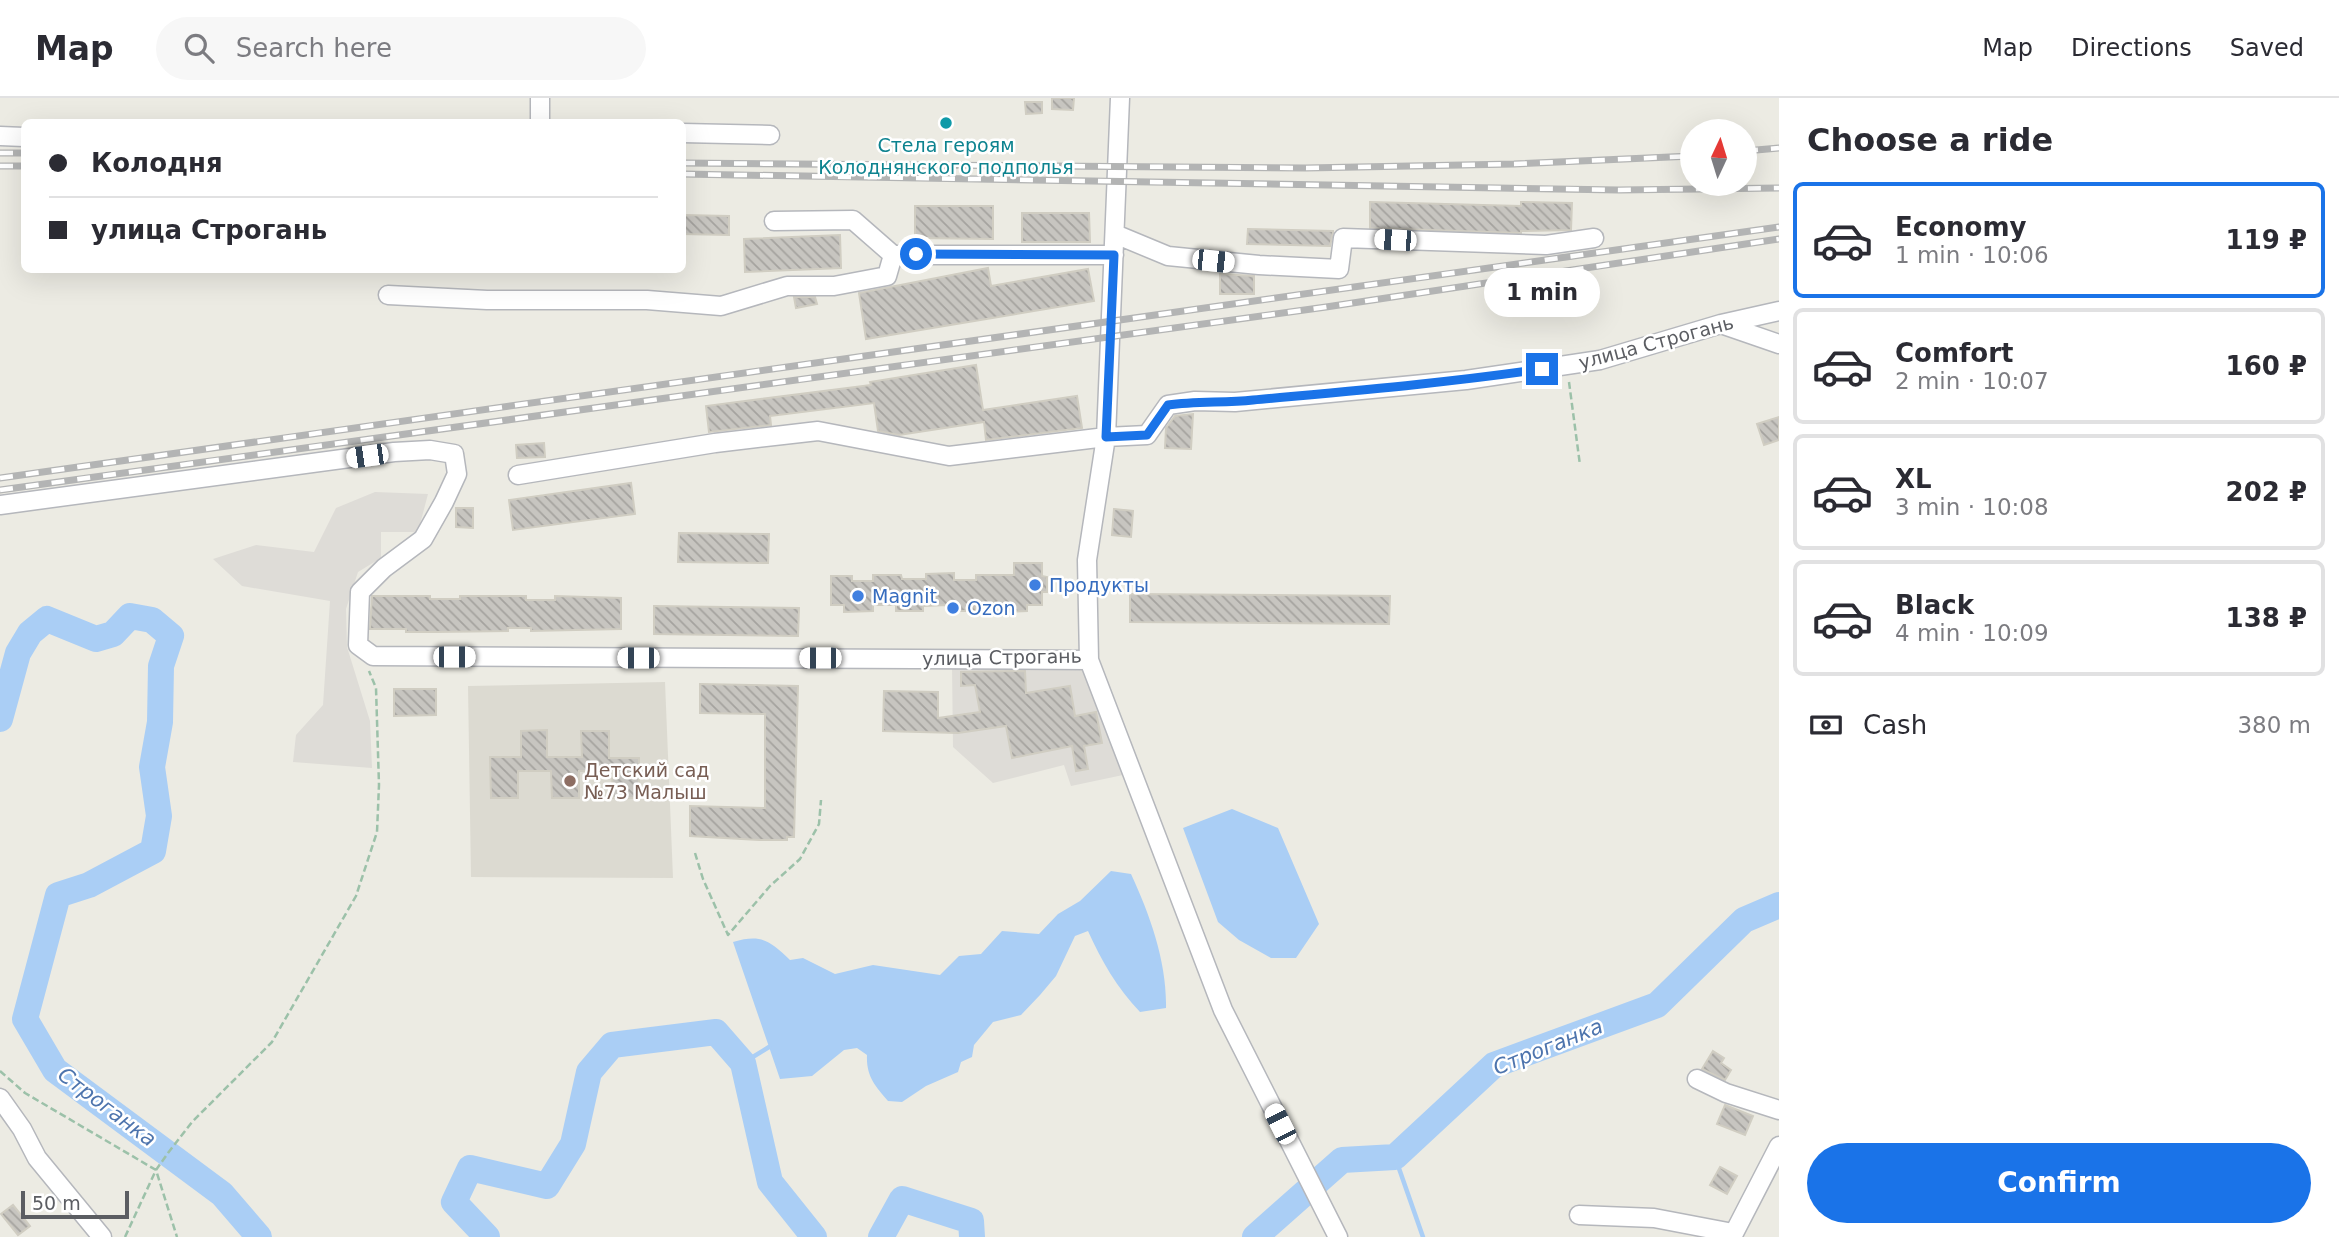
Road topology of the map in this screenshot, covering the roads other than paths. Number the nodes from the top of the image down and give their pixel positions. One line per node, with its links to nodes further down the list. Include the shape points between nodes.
1 (540, 98): 3 (street)
2 (1120, 98): 9 (street)
3 (540, 119)
4 (686, 133): 5 (street)
5 (770, 135)
6 (0, 136): 7 (street)
7 (21, 137)
8 (774, 221): 11 (street, via 853,220)
9 (1115, 234): 10 (street, via 1168,256 1339,269 1343,238 1546,245); 12 (street)
10 (1594, 238)
11 (892, 254): 12 (street); 13 (street, via 887,276 834,286 787,286 721,306 647,300)
12 (1114, 255): 17 (street)
13 (388, 295)
14 (1779, 311): 15 (street, улица Строгань)
15 (1721, 324): 16 (street); 17 (street, улица Строгань, via 1600,360 1567,365 1452,381 1168,405 1147,435)
16 (1779, 344)
17 (1106, 437): 18 (street, via 949,456 818,431); 20 (street, улица Строгань, via 1087,560)
18 (518, 475)
19 (0, 505): 20 (street, улица Строгань, via 430,450 454,454 457,474 423,539 360,592 358,645 373,656)
20 (1089, 660): 28 (street, via 1223,1010)
21 (1697, 1079): 23 (street)
22 (0, 1098): 27 (street, via 37,1158)
23 (1779, 1110)
24 (1779, 1146): 26 (street)
25 (1579, 1215): 26 (street, via 1654,1218)
26 (1733, 1235)
27 (102, 1237)
28 (1338, 1237)

